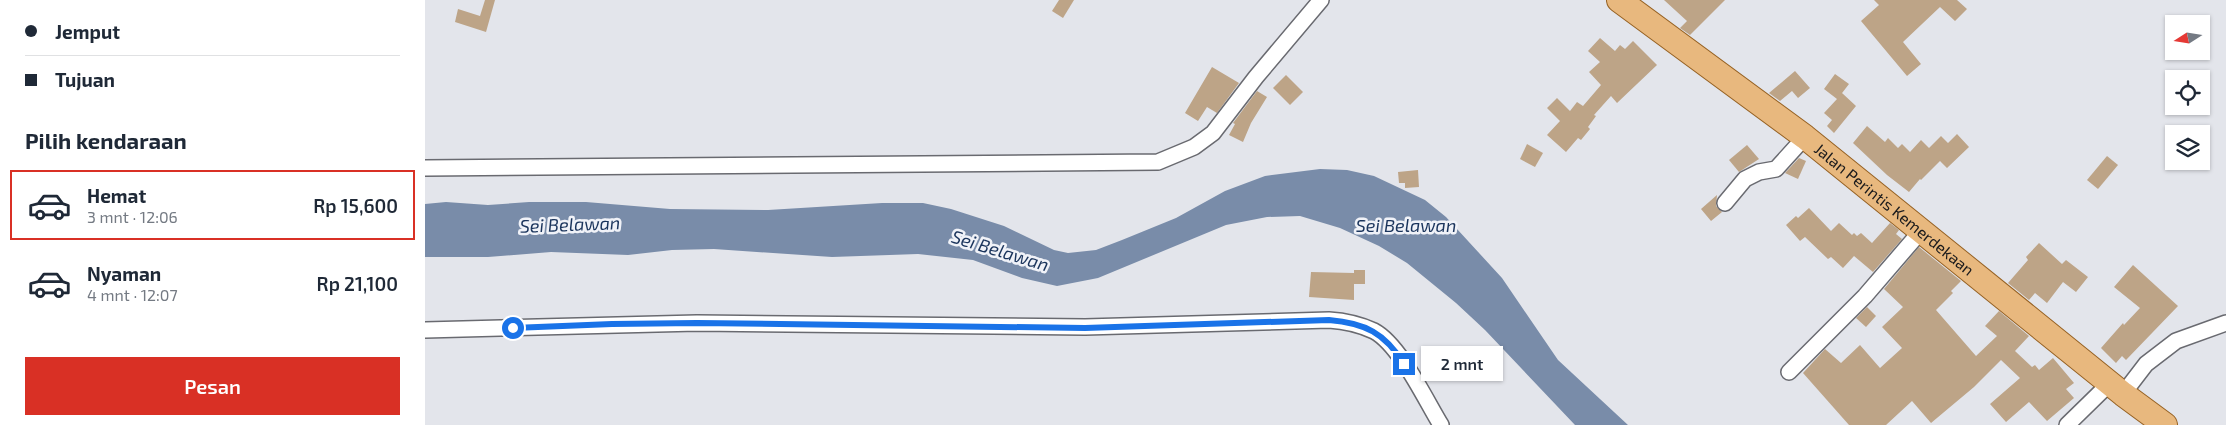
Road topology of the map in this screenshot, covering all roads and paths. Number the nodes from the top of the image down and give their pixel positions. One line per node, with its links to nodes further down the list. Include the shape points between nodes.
1 (1321, 0): 4 (street, via 1213,133 1194,147 1158,162)
2 (1619, 0): 3 (main road, Jalan Perintis Kemerdekaan)
3 (1805, 137): 5 (street, via 1776,169 1745,179); 6 (main road, Jalan Perintis Kemerdekaan)
4 (425, 168)
5 (1725, 202)
6 (1921, 231): 9 (street, via 1865,296); 10 (main road, Jalan Perintis Kemerdekaan)
7 (2226, 322): 10 (street, via 2176,341)
8 (425, 330): 11 (street, via 688,323 1085,328 1329,320 1347,322 1376,332 1395,349)
9 (1789, 372)
10 (2116, 388): 12 (street); 13 (main road, Jalan Perintis Kemerdekaan)
11 (1441, 425)
12 (2067, 425)
13 (2165, 425)

